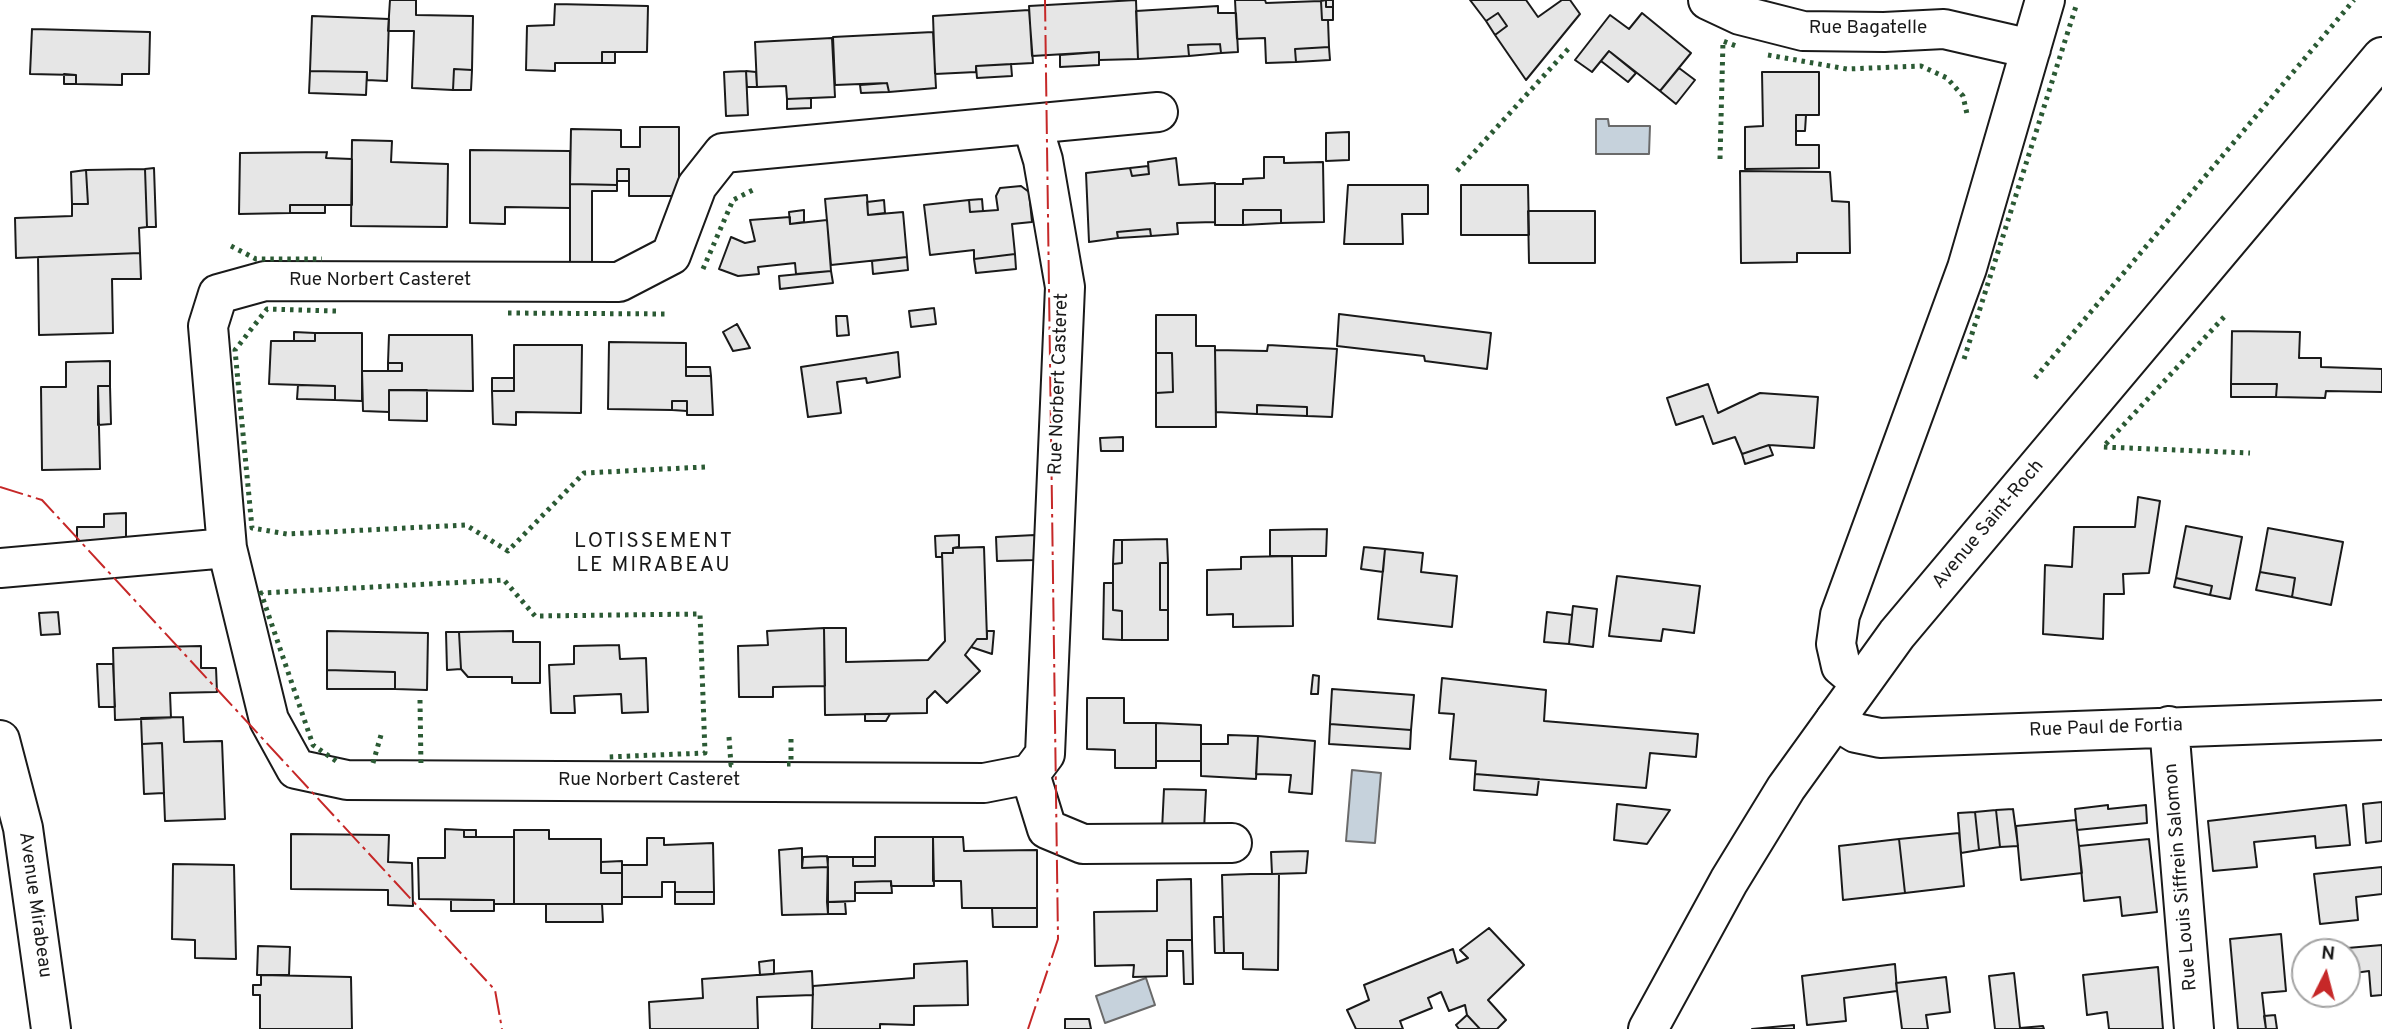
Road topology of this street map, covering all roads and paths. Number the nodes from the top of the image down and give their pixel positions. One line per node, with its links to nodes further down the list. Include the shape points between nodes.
1 (1708, 0): 3 (street, Rue Bagatelle, via 1740,15 1803,31 1944,29)
2 (2045, 0): 3 (street)
3 (2031, 49): 9 (street, via 1967,268 1840,615 1836,644 1841,666)
4 (2382, 57): 9 (street, Avenue Saint-Roch, via 1897,634)
5 (1158, 112): 6 (street)
6 (1032, 124): 7 (street, Rue Norbert Casteret, via 723,153 697,186 671,254 619,282 265,281 218,294 208,326); 14 (street, Rue Norbert Casteret, via 1043,160 1065,287 1045,754)
7 (227, 548): 8 (street); 14 (street, Rue Norbert Casteret, via 269,720 296,769 347,780 984,783)
8 (0, 568)
9 (1861, 683): 10 (street, Avenue Saint-Roch)
10 (1835, 720): 12 (street, Rue Paul de Fortia, via 1856,733 1881,738); 17 (street, Avenue Saint-Roch, via 1786,788 1729,881)
11 (2382, 720): 12 (street, Rue Paul de Fortia)
12 (2169, 726): 18 (street, Rue Louis Siffrein Salomon)
13 (0, 740): 16 (street, Avenue Mirabeau, via 23,828)
14 (1030, 774): 15 (street, via 1047,829 1083,844)
15 (1232, 843)
16 (51, 1029)
17 (1648, 1029)
18 (2194, 1029)

